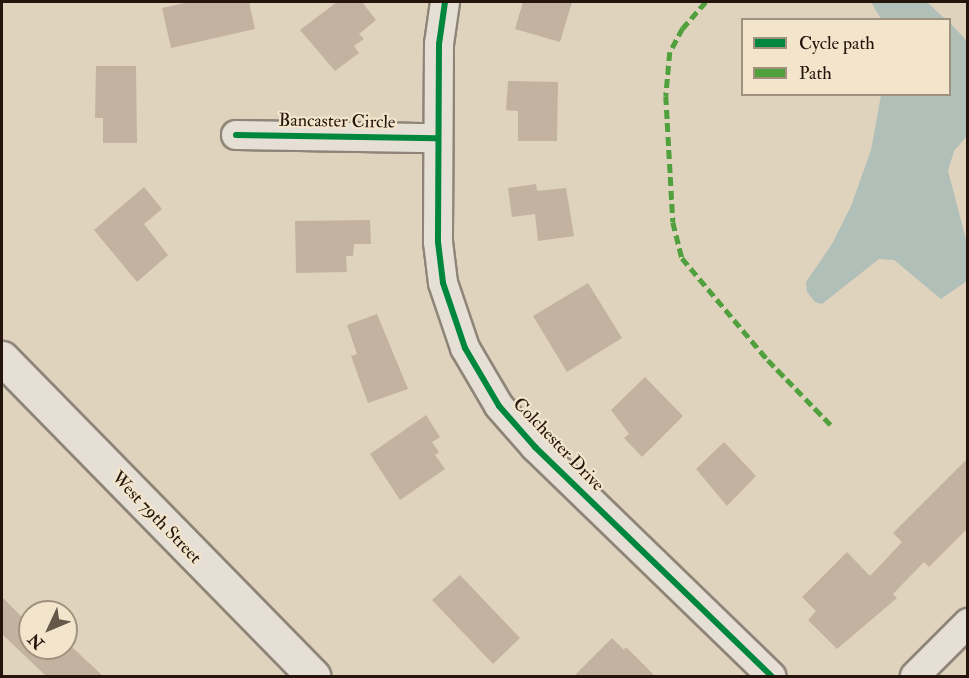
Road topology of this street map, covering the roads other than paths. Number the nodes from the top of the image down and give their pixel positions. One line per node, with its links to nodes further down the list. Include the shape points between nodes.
1 (445, 2): 3 (street, Colchester Drive, via 439,44)
2 (236, 135): 3 (street, Bancaster Circle)
3 (437, 138): 7 (street, Colchester Drive, via 437,222 443,283 465,348 484,384 535,447)
4 (2, 358): 6 (main road, West 79th Street)
5 (968, 623): 8 (street)
6 (313, 676)
7 (771, 676)
8 (915, 676)

